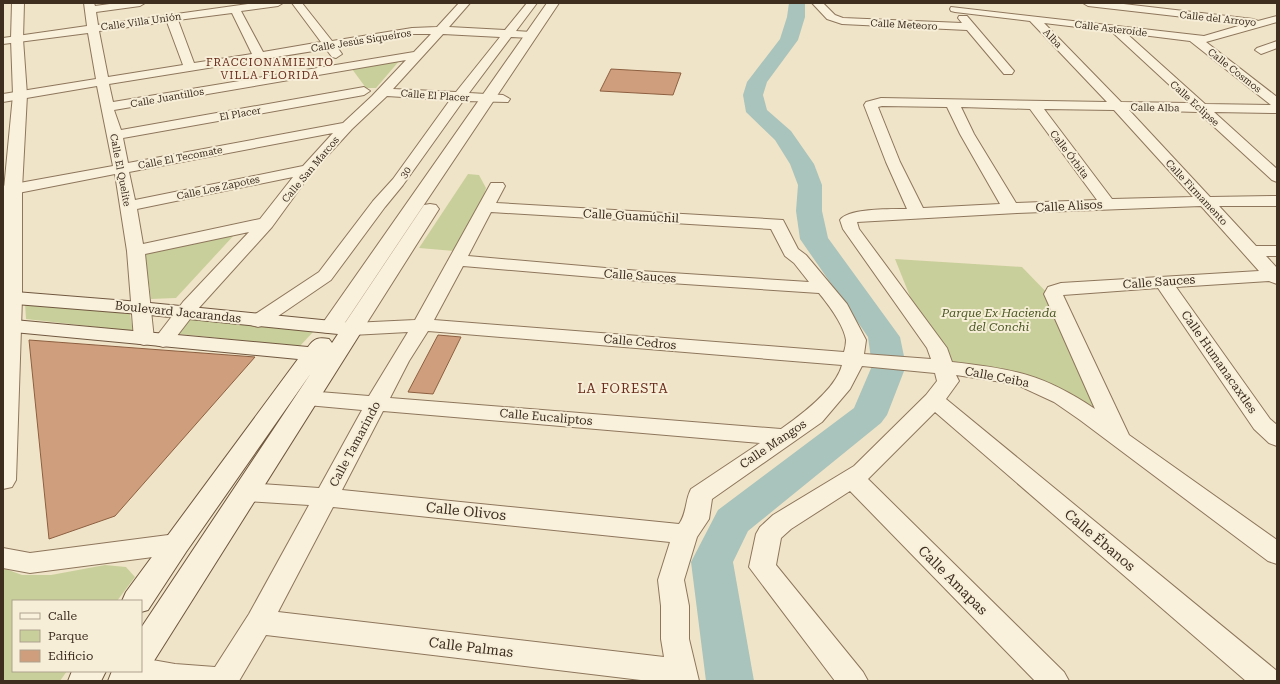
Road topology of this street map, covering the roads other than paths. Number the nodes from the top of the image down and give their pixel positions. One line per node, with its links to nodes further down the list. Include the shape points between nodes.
1 (18, 3): 27 (street)
2 (140, 3): 12 (street)
3 (278, 3): 14 (street, Calle Villa Unión)
4 (297, 3): 28 (street)
5 (465, 3): 23 (street, Calle San Marcos)
6 (532, 3): 24 (street, 30)
7 (553, 3): 25 (street)
8 (566, 3): 41 (street)
9 (817, 3): 20 (street, Calle Meteoro, via 836,20)
10 (1088, 3): 18 (street, Calle del Arroyo)
11 (1140, 3): 16 (street, Calle del Arroyo)
12 (89, 6): 21 (street, Calle El Quelite)
13 (953, 6): 17 (street, Calle Asteroide); 20 (street)
14 (235, 9): 15 (street, Calle Villa Unión); 31 (street)
15 (171, 17): 21 (street, Calle Villa Unión); 33 (street)
16 (1277, 18): 18 (street)
17 (1034, 19): 22 (street, Calle Asteroide); 45 (street, Alba)
18 (1264, 23): 19 (street, Calle del Arroyo); 26 (street, Calle Asteroide, via 1210,38)
19 (1277, 25)
20 (971, 27): 35 (street)
21 (93, 28): 27 (street, Calle Villa Unión); 36 (street, Calle El Quelite)
22 (1114, 28): 26 (street, Calle Asteroide); 47 (street, Calle Eclipse)
23 (439, 30): 24 (street, Calle Jesús Siqueiros); 28 (street, Calle Jesús Siqueiros); 32 (street, Calle San Marcos)
24 (509, 33): 25 (street, Calle Jesús Siqueiros); 39 (street, 30)
25 (531, 35): 40 (street)
26 (1194, 38): 43 (street, Calle Cosmos)
27 (10, 40): 38 (street)
28 (329, 44): 31 (street, Calle Jesús Siqueiros); 34 (street)
29 (1277, 44): 30 (street)
30 (1261, 50)
31 (259, 55): 33 (street, Calle Jesús Siqueiros)
32 (417, 55): 34 (street, Calle Juantillos); 37 (street, Calle San Marcos)
33 (189, 66): 36 (street, Calle Jesús Siqueiros)
34 (346, 67): 37 (street); 46 (street, Calle Juantillos)
35 (1008, 71)
36 (102, 81): 38 (street, Calle Jesús Siqueiros); 46 (street, Calle El Quelite)
37 (367, 88): 39 (street, Calle El Placer); 49 (street, Calle San Marcos); 50 (street, El Placer)
38 (11, 96): 55 (street)
39 (459, 96): 40 (street, Calle El Placer); 76 (street, 30, via 398,182 325,276)
40 (486, 98): 41 (street, Calle El Placer); 80 (street)
41 (503, 99): 80 (street)
42 (952, 103): 44 (street, Calle Alba); 61 (street); 62 (street, Calle Alba, via 881,102 872,105 893,162)
43 (1277, 103)
44 (1033, 104): 45 (street, Calle Alba); 58 (street, Calle Órbita)
45 (1117, 106): 47 (street, Calle Alba); 56 (street, Calle Firmamento)
46 (107, 107): 50 (street, Calle El Quelite)
47 (1202, 108): 48 (street, Calle Alba); 53 (street, Calle Eclipse)
48 (1277, 109)
49 (347, 126): 51 (street, Calle El Tecomate); 52 (street, Calle San Marcos)
50 (115, 135): 51 (street, Calle El Quelite)
51 (120, 169): 55 (street, Calle El Tecomate); 59 (street, Calle El Quelite)
52 (308, 169): 59 (street, Calle Los Zapotes); 63 (street, Calle San Marcos)
53 (1277, 177)
54 (497, 186): 60 (street, Calle Tamarindo)
55 (8, 190): 72 (street)
56 (1205, 200): 57 (street, Calle Alisos); 58 (street, Calle Alisos); 66 (street, Calle Firmamento)
57 (1277, 201)
58 (1108, 204): 61 (street, Calle Alisos)
59 (128, 206): 65 (street, Calle El Quelite)
60 (486, 207): 64 (street, Calle Guamúchil); 68 (street, Calle Tamarindo)
61 (1011, 209): 62 (street, Calle Alisos)
62 (917, 213): 82 (street, Calle Alisos, via 861,216 848,220 848,223 937,348)
63 (266, 223): 65 (street); 75 (street, Calle San Marcos)
64 (777, 224): 71 (street, Calle Mangos, via 791,252)
65 (136, 251): 74 (street, Calle El Quelite)
66 (1253, 251): 67 (street); 69 (street, Calle Firmamento)
67 (1277, 251)
68 (457, 260): 71 (street, Calle Sauces, via 640,276); 78 (street, Calle Tamarindo)
69 (1275, 277): 70 (street, Calle Sauces)
70 (1163, 282): 73 (street, Calle Sauces, via 1061,289 1053,294); 87 (street, Calle Humanacaxtles, via 1262,424)
71 (824, 288): 81 (street, Calle Mangos, via 838,304 850,326)
72 (7, 297): 74 (street, Boulevard Jacarandas); 77 (street)
73 (1055, 301): 88 (street, Calle Ceiba)
74 (140, 308): 75 (street, Boulevard Jacarandas); 79 (street, Calle El Quelite)
75 (184, 313): 76 (street, Boulevard Jacarandas); 79 (street, Calle San Marcos)
76 (258, 320): 80 (street, Boulevard Jacarandas)
77 (7, 325): 79 (street); 90 (street)
78 (422, 325): 80 (street, Calle Cedros); 81 (street, Calle Cedros); 85 (street, Calle Tamarindo)
79 (153, 340): 80 (street)
80 (334, 340): 83 (street); 94 (street)
81 (861, 360): 82 (street, Calle Cedros); 86 (street, Calle Mangos, via 814,417)
82 (935, 367): 84 (street, via 948,381); 88 (street, Calle Ceiba, via 987,373 1032,383 1066,401)
83 (307, 398): 85 (street, Calle Eucaliptos); 91 (street)
84 (934, 400): 89 (street); 110 (street, Calle Ébanos)
85 (377, 403): 86 (street, Calle Eucaliptos); 92 (street, Calle Tamarindo)
86 (784, 437): 93 (street, Calle Mangos, via 700,495 696,519)
87 (1277, 438)
88 (1121, 440): 95 (street, Calle Ceiba)
89 (852, 479): 108 (street, via 782,522 769,534 762,566); 109 (street, Calle Amapas)
90 (3, 480)
91 (246, 492): 92 (street, Calle Olivos); 99 (street)
92 (328, 497): 93 (street, Calle Olivos); 98 (street, Calle Tamarindo)
93 (685, 534): 103 (street, Calle Mangos, via 671,580 675,606 675,639)
94 (176, 544): 96 (street, via 53,561 30,562); 97 (street)
95 (1277, 554)
96 (3, 558)
97 (138, 600)
98 (259, 622): 103 (street, Calle Palmas); 107 (street, Calle Tamarindo)
99 (142, 652)
100 (142, 671): 106 (street)
101 (89, 672): 104 (street)
102 (129, 672): 105 (street)
103 (683, 677)
104 (84, 681)
105 (124, 681)
106 (220, 681)
107 (224, 681)
108 (853, 681)
109 (1054, 681)
110 (1267, 681)

